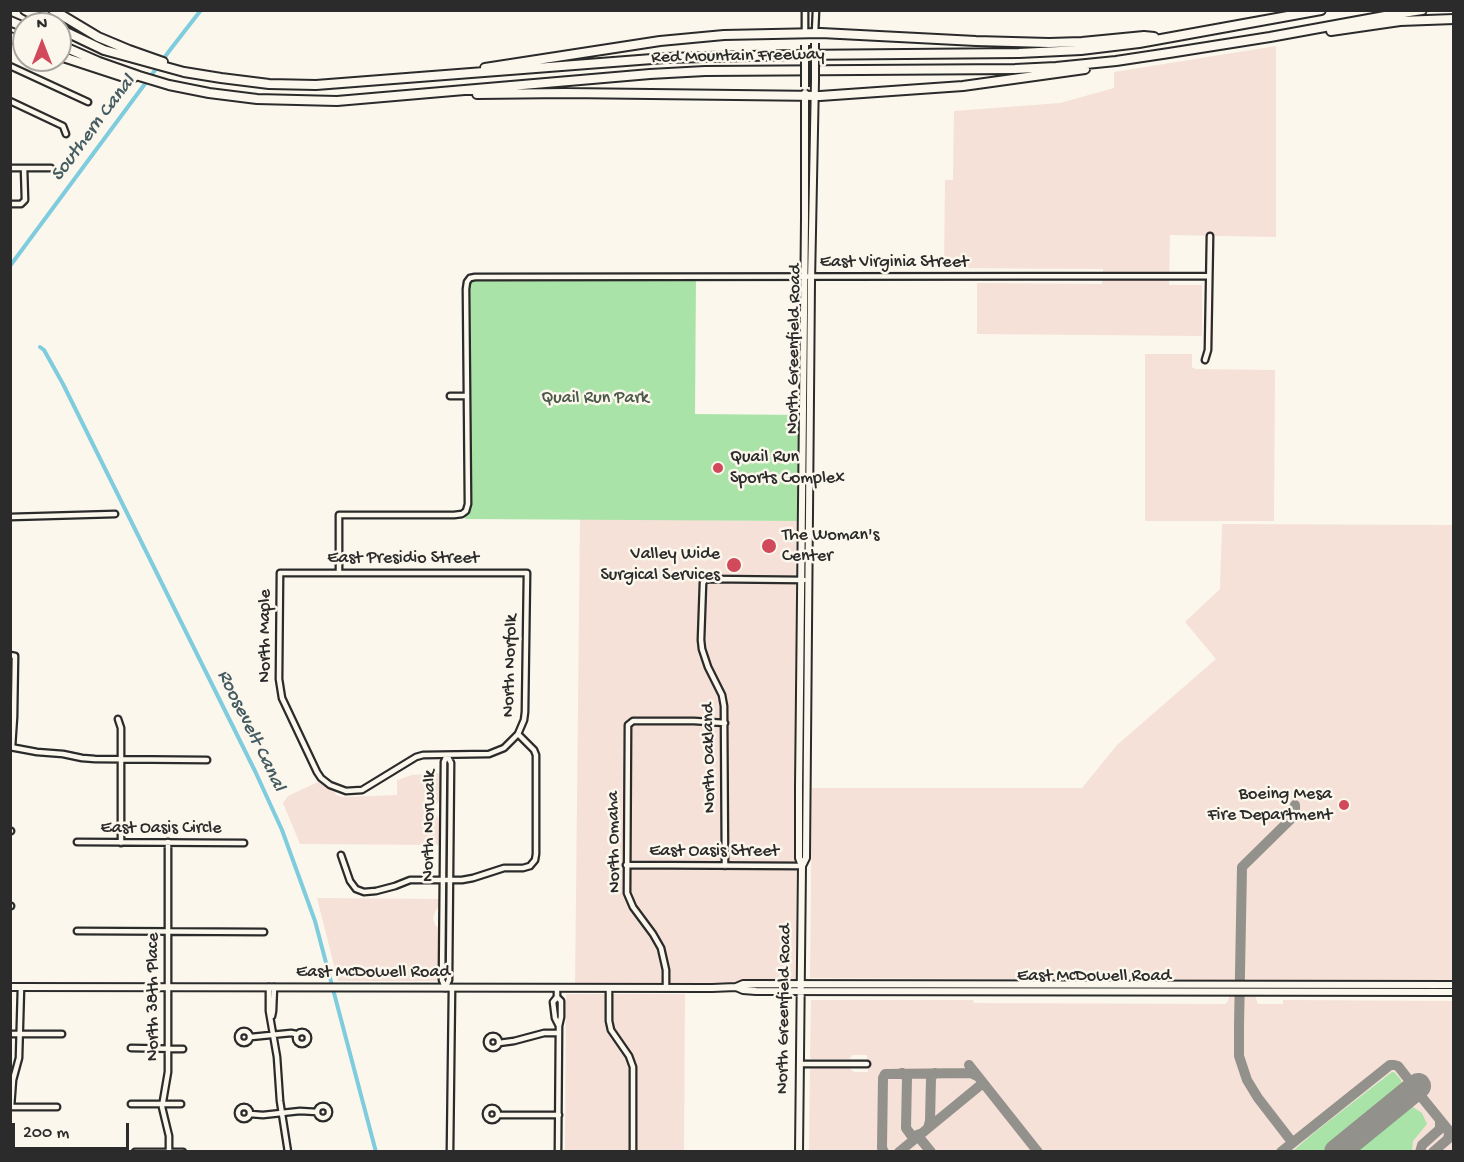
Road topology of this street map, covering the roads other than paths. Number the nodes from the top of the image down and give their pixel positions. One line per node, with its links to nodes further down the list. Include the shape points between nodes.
1 (53, 10): 13 (highway)
2 (805, 10): 7 (street, North Greenfield Road)
3 (816, 10): 8 (street, North Greenfield Road)
4 (1320, 10): 10 (highway, Red Mountain Freeway)
5 (1422, 10): 11 (highway, Red Mountain Freeway)
6 (1454, 19): 11 (highway, via 1400,21)
7 (805, 33): 8 (highway); 18 (highway, via 684,38); 19 (main road, North Greenfield Road, bridge)
8 (815, 33): 10 (highway, via 1020,43); 20 (main road, North Greenfield Road, bridge)
9 (72, 35): 13 (highway, Red Mountain Freeway, via 104,50)
10 (1170, 37): 18 (highway, Red Mountain Freeway, via 1081,50 677,58)
11 (1270, 37): 15 (highway, Red Mountain Freeway)
12 (72, 50): 17 (highway, Red Mountain Freeway)
13 (128, 53): 18 (highway, Red Mountain Freeway, via 196,74 294,85)
14 (72, 60): 17 (highway, via 124,77)
15 (1116, 61): 20 (highway, via 1099,67 963,86); 21 (highway, Red Mountain Freeway, via 1015,69 694,71)
16 (10, 66): 23 (street)
17 (139, 76): 21 (highway, Red Mountain Freeway, via 209,93 256,99)
18 (451, 76)
19 (805, 96): 20 (highway); 21 (highway, via 509,93); 30 (main road, North Greenfield Road)
20 (815, 96): 30 (main road, North Greenfield Road)
21 (380, 98)
22 (10, 102): 24 (street, via 63,126)
23 (88, 102)
24 (66, 134)
25 (10, 168): 26 (street)
26 (24, 168): 27 (street); 28 (street, via 25,200)
27 (51, 168)
28 (10, 204)
29 (1210, 236): 31 (street)
30 (807, 276): 31 (street, East Virginia Street); 34 (street, East Virginia Street, via 470,278 466,289); 40 (main road, North Greenfield Road)
31 (1209, 276): 32 (street, via 1209,344)
32 (1205, 360)
33 (450, 396): 34 (street)
34 (467, 396): 38 (street, via 466,511 454,515 339,515)
35 (115, 514): 36 (street)
36 (10, 517)
37 (280, 573): 38 (street, East Presidio Street); 48 (street, North Maple, via 282,698 317,772 326,782 346,791 362,790 416,757)
38 (339, 573): 39 (street, East Presidio Street)
39 (527, 573): 46 (street, North Norfolk, via 525,712)
40 (805, 580): 42 (main road, North Greenfield Road); 44 (street, North Oakland, via 710,579 703,583 701,640 708,667 722,695); 45 (main road, North Greenfield Road)
41 (13, 655): 47 (street)
42 (800, 689): 45 (main road); 60 (main road, North Greenfield Road)
43 (118, 719): 50 (street)
44 (725, 723): 58 (street, North Omaha, via 633,721 628,725); 59 (street, North Oakland)
45 (806, 726): 60 (main road, North Greenfield Road, via 806,858)
46 (518, 734): 48 (street, via 504,748 489,754); 61 (street, North Norfolk, via 536,755 535,860 528,868 504,868 473,878)
47 (11, 747): 50 (street)
48 (447, 755): 51 (street, North Norwalk, via 451,763); 52 (street, North Norwalk)
49 (207, 759): 50 (street)
50 (121, 760): 55 (street)
51 (450, 810): 52 (street); 61 (street, North Norwalk)
52 (444, 811): 61 (street, North Norwalk)
53 (78, 842): 55 (street, East Oasis Circle)
54 (168, 842): 55 (street, East Oasis Circle); 56 (street, East Oasis Circle); 63 (street, North 38th Place)
55 (121, 843)
56 (243, 843)
57 (341, 855): 61 (street, via 350,881 356,890 364,892 410,880)
58 (626, 865): 59 (street, East Oasis Street); 73 (street, North Omaha, via 628,897 661,948)
59 (725, 866): 60 (street, East Oasis Street)
60 (802, 866): 74 (main road, North Greenfield Road)
61 (447, 880): 70 (street, North Norwalk)
62 (78, 931): 63 (street)
63 (168, 932): 64 (street); 68 (street, North 38th Place)
64 (264, 932)
65 (1454, 985): 75 (main road, East McDowell Road)
66 (10, 987): 67 (main road, East McDowell Road)
67 (21, 987): 68 (main road, East McDowell Road); 79 (street)
68 (168, 987): 69 (main road, East McDowell Road); 86 (street, North 38th Place)
69 (272, 987): 70 (main road, East McDowell Road); 82 (street, via 269,1011)
70 (449, 988): 71 (main road, East McDowell Road); 104 (street, North Norwalk)
71 (557, 988): 72 (main road, East McDowell Road); 77 (street, via 553,1002)
72 (609, 988): 73 (main road, East McDowell Road); 106 (street, via 609,1021 633,1067)
73 (666, 988): 74 (main road, East McDowell Road, via 744,984)
74 (800, 988): 75 (main road, East McDowell Road); 88 (main road, North Greenfield Road)
75 (979, 988): 76 (main road, East McDowell Road)
76 (1454, 992)
77 (559, 1033): 84 (street); 99 (street)
78 (10, 1034): 79 (street)
79 (20, 1034): 80 (street); 93 (street)
80 (62, 1034)
81 (297, 1034): 82 (street)
82 (274, 1035): 83 (street); 96 (street)
83 (251, 1037)
84 (499, 1042)
85 (131, 1048): 86 (street)
86 (168, 1048): 87 (street); 91 (street, North 38th Place)
87 (183, 1049)
88 (800, 1064): 89 (street); 107 (main road, North Greenfield Road)
89 (867, 1064)
90 (131, 1104): 91 (street)
91 (163, 1104): 92 (street); 100 (street, North 38th Place)
92 (181, 1104)
93 (11, 1107): 94 (street)
94 (57, 1107)
95 (317, 1112): 96 (street)
96 (282, 1113): 97 (street); 103 (street)
97 (250, 1114)
98 (498, 1115): 99 (street)
99 (558, 1115): 105 (street)
100 (169, 1151): 101 (street); 102 (street)
101 (135, 1152)
102 (183, 1152)
103 (288, 1152)
104 (450, 1152)
105 (558, 1152)
106 (633, 1152)
107 (799, 1152)

